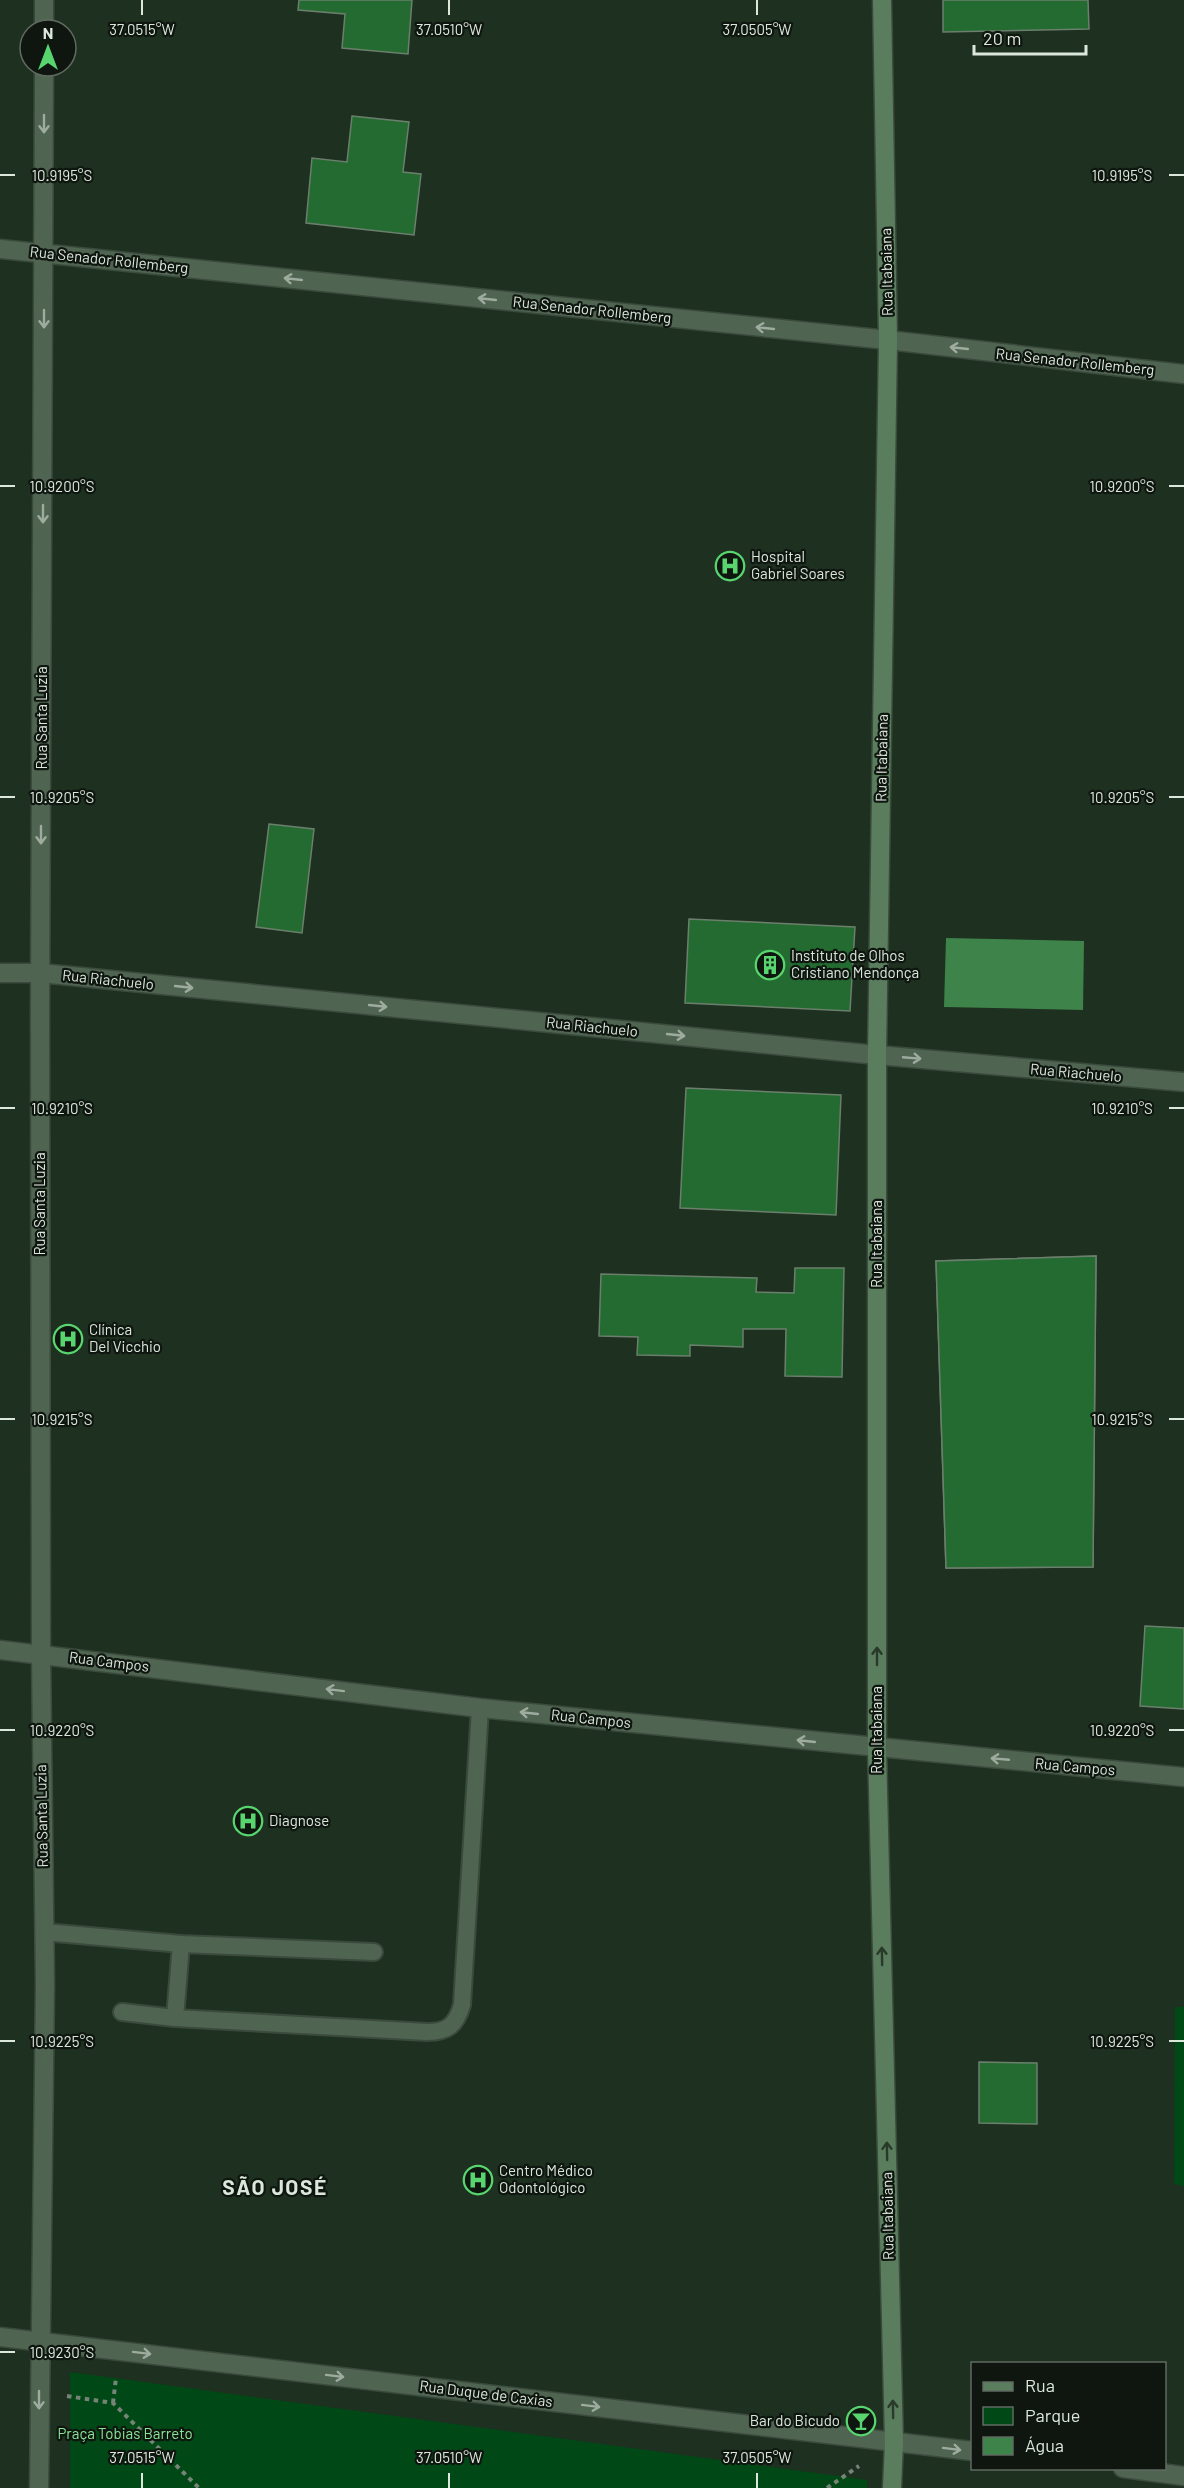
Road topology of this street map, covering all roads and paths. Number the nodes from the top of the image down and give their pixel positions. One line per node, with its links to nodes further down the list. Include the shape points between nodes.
1 (44, 0): 3 (street)
2 (882, 0): 7 (main road, Rua Itabaiana)
3 (44, 18)
4 (44, 78): 6 (street, Rua Santa Luzia, one-way to 6)
5 (0, 249): 6 (street, Rua Senador Rollemberg)
6 (44, 254): 7 (street, Rua Senador Rollemberg, one-way to 6); 10 (street, Rua Santa Luzia, one-way to 10)
7 (888, 340): 8 (street, Rua Senador Rollemberg, one-way to 7); 11 (main road, Rua Itabaiana)
8 (1184, 374)
9 (0, 973): 10 (street, Rua Riachuelo)
10 (40, 973): 11 (street, Rua Riachuelo, one-way to 11); 14 (street, Rua Santa Luzia)
11 (877, 1055): 12 (street, Rua Riachuelo, one-way to 12); 16 (main road, Rua Itabaiana, one-way to 11)
12 (1184, 1082)
13 (0, 1650): 14 (street, Rua Campos)
14 (41, 1654): 15 (street, Rua Campos, one-way to 14); 18 (street, Rua Santa Luzia)
15 (480, 1708): 16 (street, Rua Campos, one-way to 15); 22 (lane, via 462,2005 451,2028 427,2032)
16 (877, 1748): 17 (street, Rua Campos, one-way to 16); 26 (main road, Rua Itabaiana, one-way to 16)
17 (1184, 1777)
18 (44, 1932): 19 (lane); 24 (street, Rua Santa Luzia)
19 (182, 1944): 20 (lane); 22 (lane)
20 (374, 1952)
21 (122, 2012): 22 (lane)
22 (175, 2018)
23 (0, 2337): 24 (street, Rua Duque de Caxias)
24 (40, 2341): 25 (street, Rua Santa Luzia); 26 (street, Rua Duque de Caxias, one-way to 26)
25 (39, 2393): 30 (street, Rua Santa Luzia, one-way to 30); 31 (path, via 113,2403)
26 (894, 2442): 27 (street, Rua Duque de Caxias, one-way to 27); 32 (main road, Rua Itabaiana)
27 (971, 2451)
28 (1132, 2470): 29 (street)
29 (1184, 2476)
30 (39, 2488)
31 (199, 2488)
32 (892, 2488)

